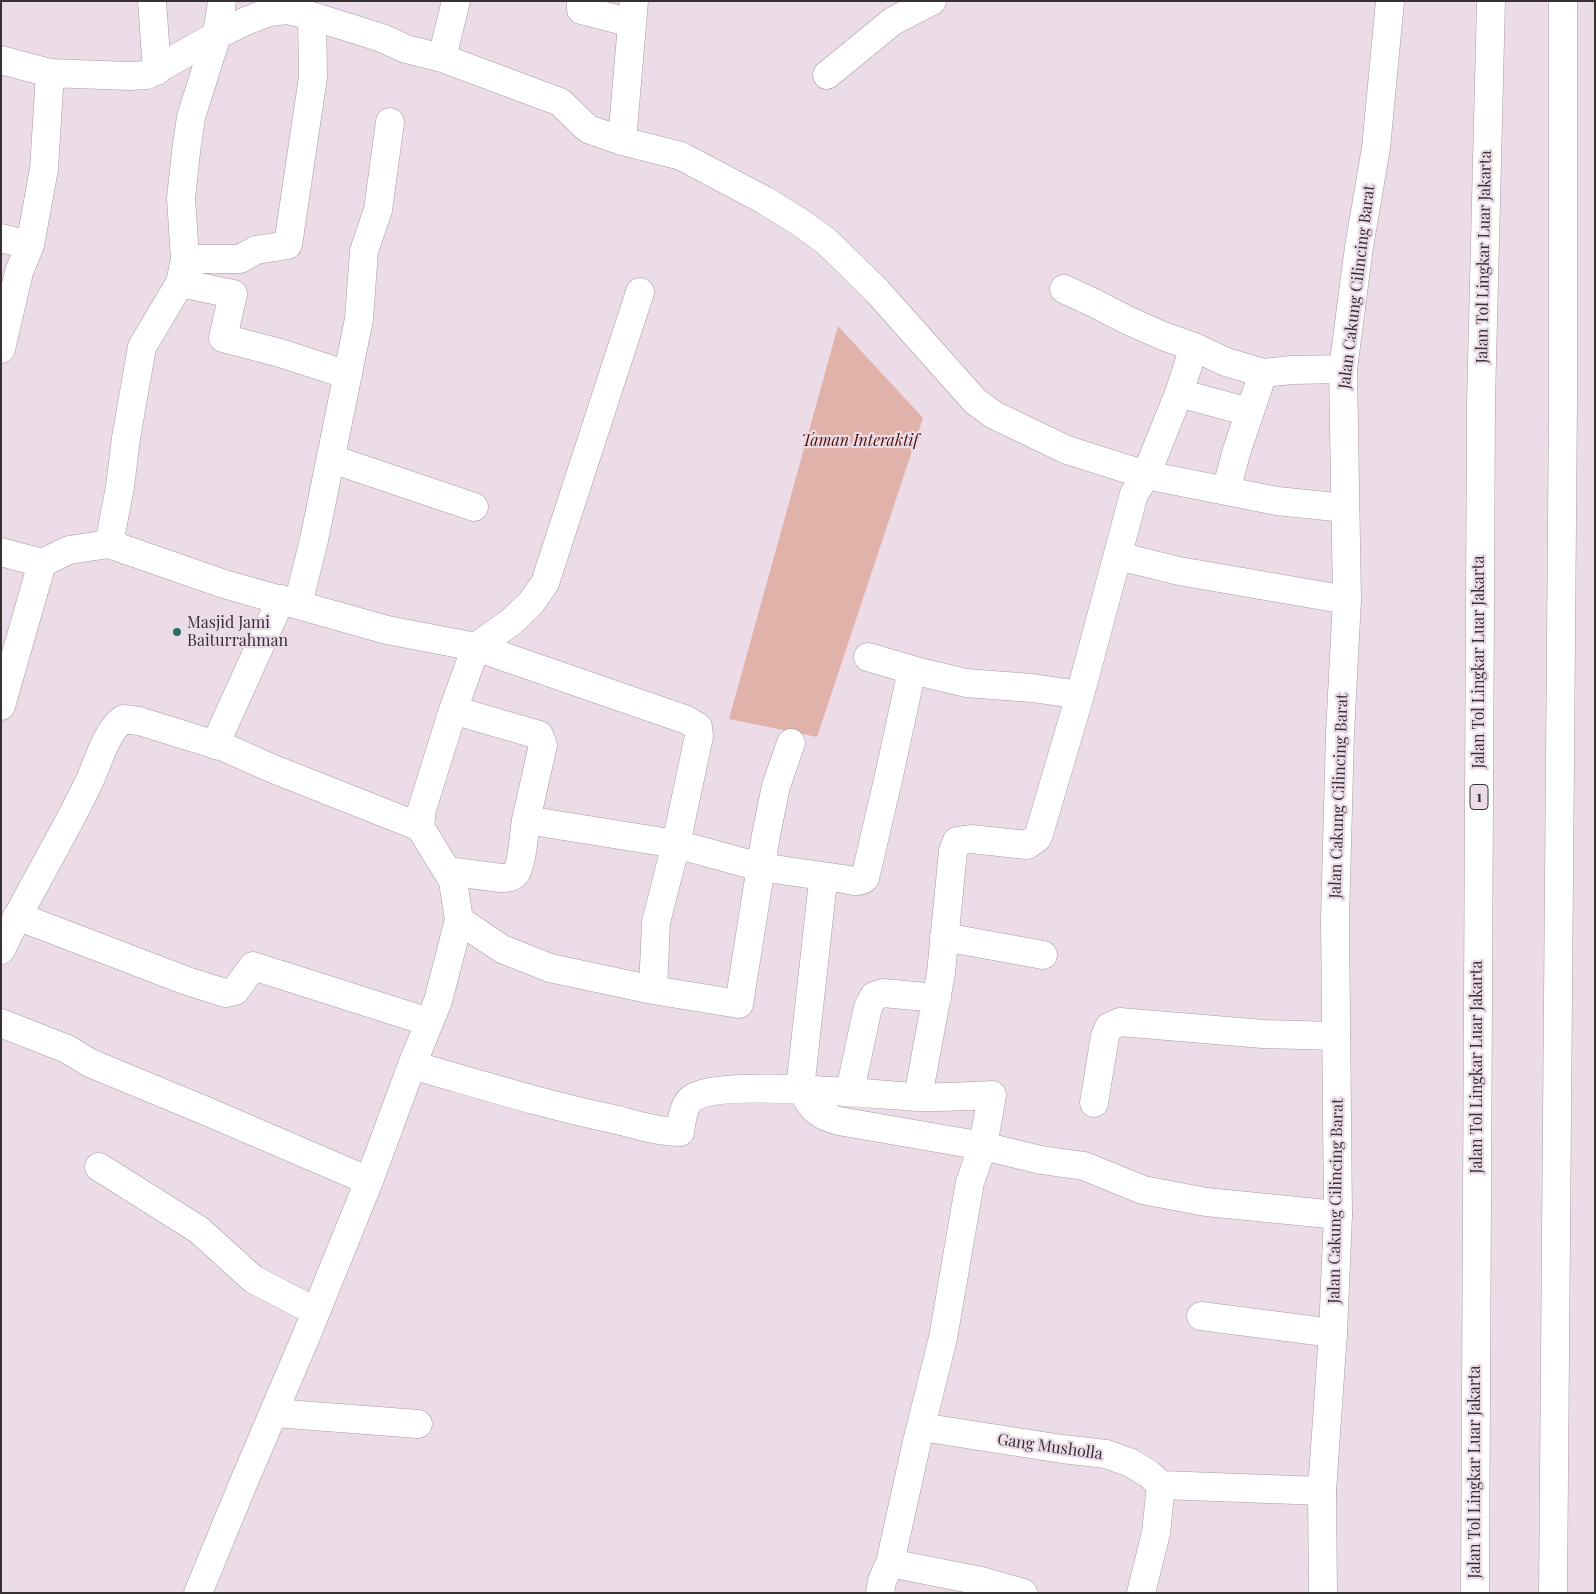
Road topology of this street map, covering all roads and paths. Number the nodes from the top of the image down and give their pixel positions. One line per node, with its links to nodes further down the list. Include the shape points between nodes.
1 (152, 1): 14 (main road)
2 (222, 1): 11 (main road)
3 (456, 1): 12 (main road)
4 (581, 1): 9 (main road, via 581,10)
5 (932, 1): 16 (main road, via 893,21)
6 (1390, 1): 26 (main road, Jalan Cakung Cilincing Barat, via 1376,148)
7 (1491, 1): 89 (main road, Jalan Tol Lingkar Luar Jakarta / 1, via 1481,402)
8 (1563, 1): 90 (main road)
9 (633, 12): 18 (main road)
10 (312, 16): 11 (main road, via 287,10 269,12); 12 (main road, via 406,49); 21 (main road, via 313,77 288,245 256,250 240,259)
11 (217, 35): 14 (main road); 21 (main road, via 191,117 181,198)
12 (442, 58): 18 (main road, via 560,102 588,129)
13 (1, 60): 15 (main road)
14 (157, 70): 15 (main road, via 147,75 129,76)
15 (50, 73): 20 (main road, via 44,169)
16 (827, 75)
17 (390, 122): 28 (main road, via 378,210 364,250 359,320)
18 (622, 141): 32 (main road, via 681,156 764,200 826,241 877,291 969,394 994,415 1067,450)
19 (1, 238): 20 (main road)
20 (30, 245): 25 (main road, via 19,272)
21 (183, 271): 28 (main road, via 233,294 223,338); 36 (main road, via 142,347)
22 (1064, 289): 24 (main road, via 1129,321)
23 (640, 292): 42 (main road, via 545,583 531,604)
24 (1194, 347): 27 (main road, via 1226,362); 29 (main road)
25 (1, 349)
26 (1343, 369): 27 (main road); 35 (main road, Jalan Cakung Cilincing Barat)
27 (1263, 373): 30 (main road)
28 (348, 375): 31 (main road)
29 (1179, 392): 30 (main road); 32 (main road)
30 (1249, 412): 33 (main road)
31 (332, 458): 34 (main road); 41 (main road, via 314,540)
32 (1146, 475): 33 (main road); 38 (main road, via 1134,494)
33 (1226, 491): 35 (main road, via 1303,505)
34 (474, 507)
35 (1344, 508): 40 (main road, Jalan Cakung Cilincing Barat)
36 (109, 544): 39 (main road, via 69,550); 41 (main road, via 224,584)
37 (1, 552): 39 (main road)
38 (1118, 556): 40 (main road, via 1179,571); 45 (main road)
39 (42, 563): 46 (main road)
40 (1347, 600): 65 (main road, Jalan Cakung Cilincing Barat, via 1335,919)
41 (289, 602): 42 (main road, via 387,630); 49 (main road)
42 (476, 647): 47 (main road); 52 (main road, via 687,720 698,727 700,736)
43 (868, 657): 44 (main road)
44 (912, 670): 45 (main road, via 966,683); 55 (main road, via 865,878 857,881)
45 (1080, 695): 58 (main road, via 1037,838 1027,845 971,839 957,841 953,851)
46 (1, 706)
47 (453, 710): 50 (main road, via 539,735 543,745); 51 (main road, via 422,809)
48 (791, 743): 53 (main road, via 776,786)
49 (215, 745): 51 (main road); 56 (main road, via 123,719 115,726 90,782)
50 (526, 820): 52 (main road); 54 (main road, via 519,865 509,878)
51 (420, 827): 54 (main road)
52 (676, 844): 53 (main road); 61 (main road, via 656,922)
53 (760, 867): 55 (main road); 61 (main road, via 739,1004)
54 (447, 870): 57 (main road, via 453,881)
55 (836, 878): 67 (main road, via 822,890)
56 (17, 916): 59 (main road); 63 (main road, via 225,993 234,992 253,966)
57 (458, 920): 61 (main road, via 502,949 550,968); 63 (main road, via 438,1001)
58 (944, 936): 60 (main road); 62 (main road)
59 (1, 950)
60 (1043, 955)
61 (653, 990)
62 (938, 998): 68 (main road, via 883,993 874,996 868,1007); 69 (main road)
63 (429, 1022): 66 (main road)
64 (1, 1023): 73 (main road)
65 (1336, 1036): 70 (main road, via 1263,1034 1120,1022 1109,1026 1105,1036); 74 (main road, Jalan Cakung Cilincing Barat)
66 (412, 1064): 67 (main road, via 564,1109 663,1132 680,1132 684,1110 691,1100 703,1094 733,1089); 73 (main road)
67 (800, 1089): 68 (main road); 71 (main road, via 816,1112 824,1117)
68 (850, 1091): 69 (main road)
69 (918, 1097): 71 (main road, via 992,1096)
70 (1094, 1103)
71 (983, 1146): 74 (main road, via 1084,1166 1143,1190 1206,1202); 80 (main road, via 970,1182 943,1338)
72 (99, 1167): 75 (main road, via 199,1230 253,1279)
73 (369, 1181): 75 (main road)
74 (1338, 1215): 77 (main road, Jalan Cakung Cilincing Barat)
75 (316, 1312): 78 (main road)
76 (1201, 1316): 77 (main road)
77 (1333, 1333): 82 (main road, Jalan Cakung Cilincing Barat)
78 (274, 1413): 79 (main road); 84 (main road)
79 (418, 1424)
80 (921, 1427): 81 (main road, Gang Musholla, via 1106,1454 1131,1463); 83 (main road)
81 (1162, 1485): 82 (main road); 87 (main road, via 1156,1533)
82 (1322, 1490): 88 (main road, Jalan Cakung Cilincing Barat)
83 (890, 1563): 85 (main road); 86 (main road, via 981,1580)
84 (198, 1593)
85 (880, 1593)
86 (1023, 1593)
87 (1141, 1593)
88 (1323, 1593)
89 (1475, 1593)
90 (1553, 1593)

